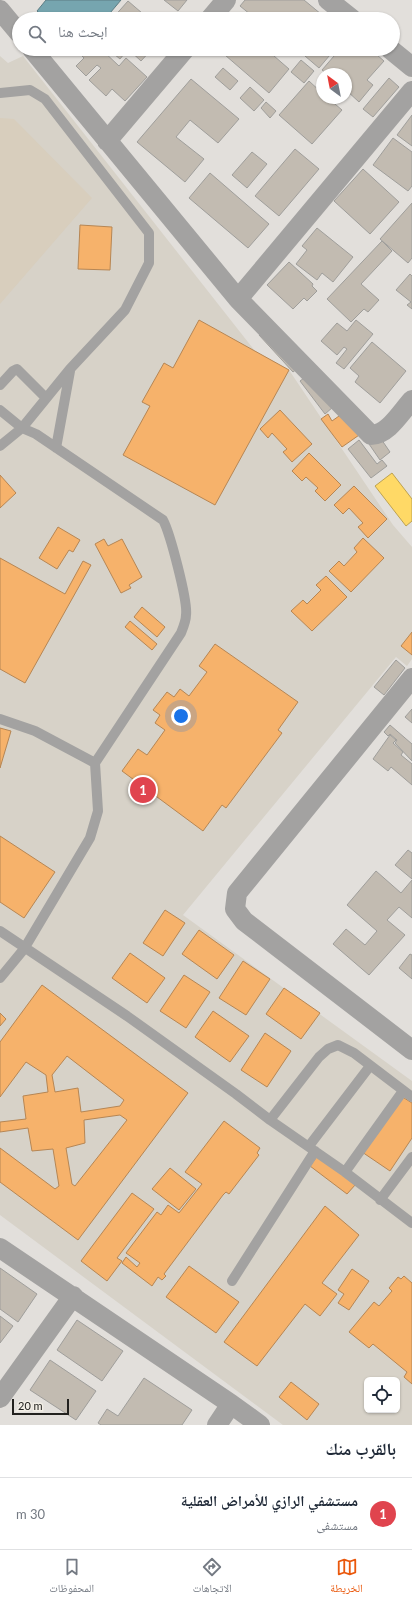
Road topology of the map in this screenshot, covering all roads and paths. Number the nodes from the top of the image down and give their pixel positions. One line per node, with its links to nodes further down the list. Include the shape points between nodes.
1 (226, 0): 4 (street)
2 (328, 0): 5 (street)
3 (0, 10): 6 (street)
4 (216, 12)
5 (343, 12)
6 (12, 25)
7 (38, 56): 13 (street)
8 (179, 56): 13 (street)
9 (399, 56): 10 (street)
10 (412, 67)
11 (412, 91): 14 (street)
12 (0, 93): 15 (lane, via 30,90 45,99 149,233 150,263 125,310)
13 (107, 141): 14 (street)
14 (238, 299): 18 (street, via 371,435 384,431)
15 (70, 370): 17 (lane); 22 (lane)
16 (0, 385): 17 (lane, via 17,369)
17 (46, 398): 20 (lane)
18 (412, 400)
19 (0, 410): 20 (lane)
20 (22, 428): 21 (lane); 22 (lane)
21 (0, 446)
22 (56, 448): 25 (lane, via 163,520 168,529 187,615 181,633)
23 (410, 684): 29 (street, via 237,893 235,909 244,920)
24 (0, 719): 25 (lane, via 35,731)
25 (95, 763): 27 (lane, via 98,810 90,838)
26 (0, 931): 27 (lane)
27 (24, 948): 28 (lane); 33 (lane, via 140,1026)
28 (0, 976)
29 (412, 1050)
30 (370, 1066): 31 (lane); 33 (lane, via 354,1053 338,1045 328,1049 319,1056); 34 (lane)
31 (402, 1091): 32 (lane); 36 (lane)
32 (412, 1097)
33 (270, 1120): 34 (lane)
34 (312, 1149): 36 (lane); 40 (lane)
35 (412, 1156): 37 (lane)
36 (345, 1172): 37 (lane)
37 (380, 1200): 38 (lane)
38 (412, 1224)
39 (0, 1248): 41 (street)
40 (232, 1281)
41 (73, 1296): 42 (street); 43 (street)
42 (0, 1398)
43 (231, 1404): 44 (street); 45 (street)
44 (217, 1425)
45 (260, 1425)

